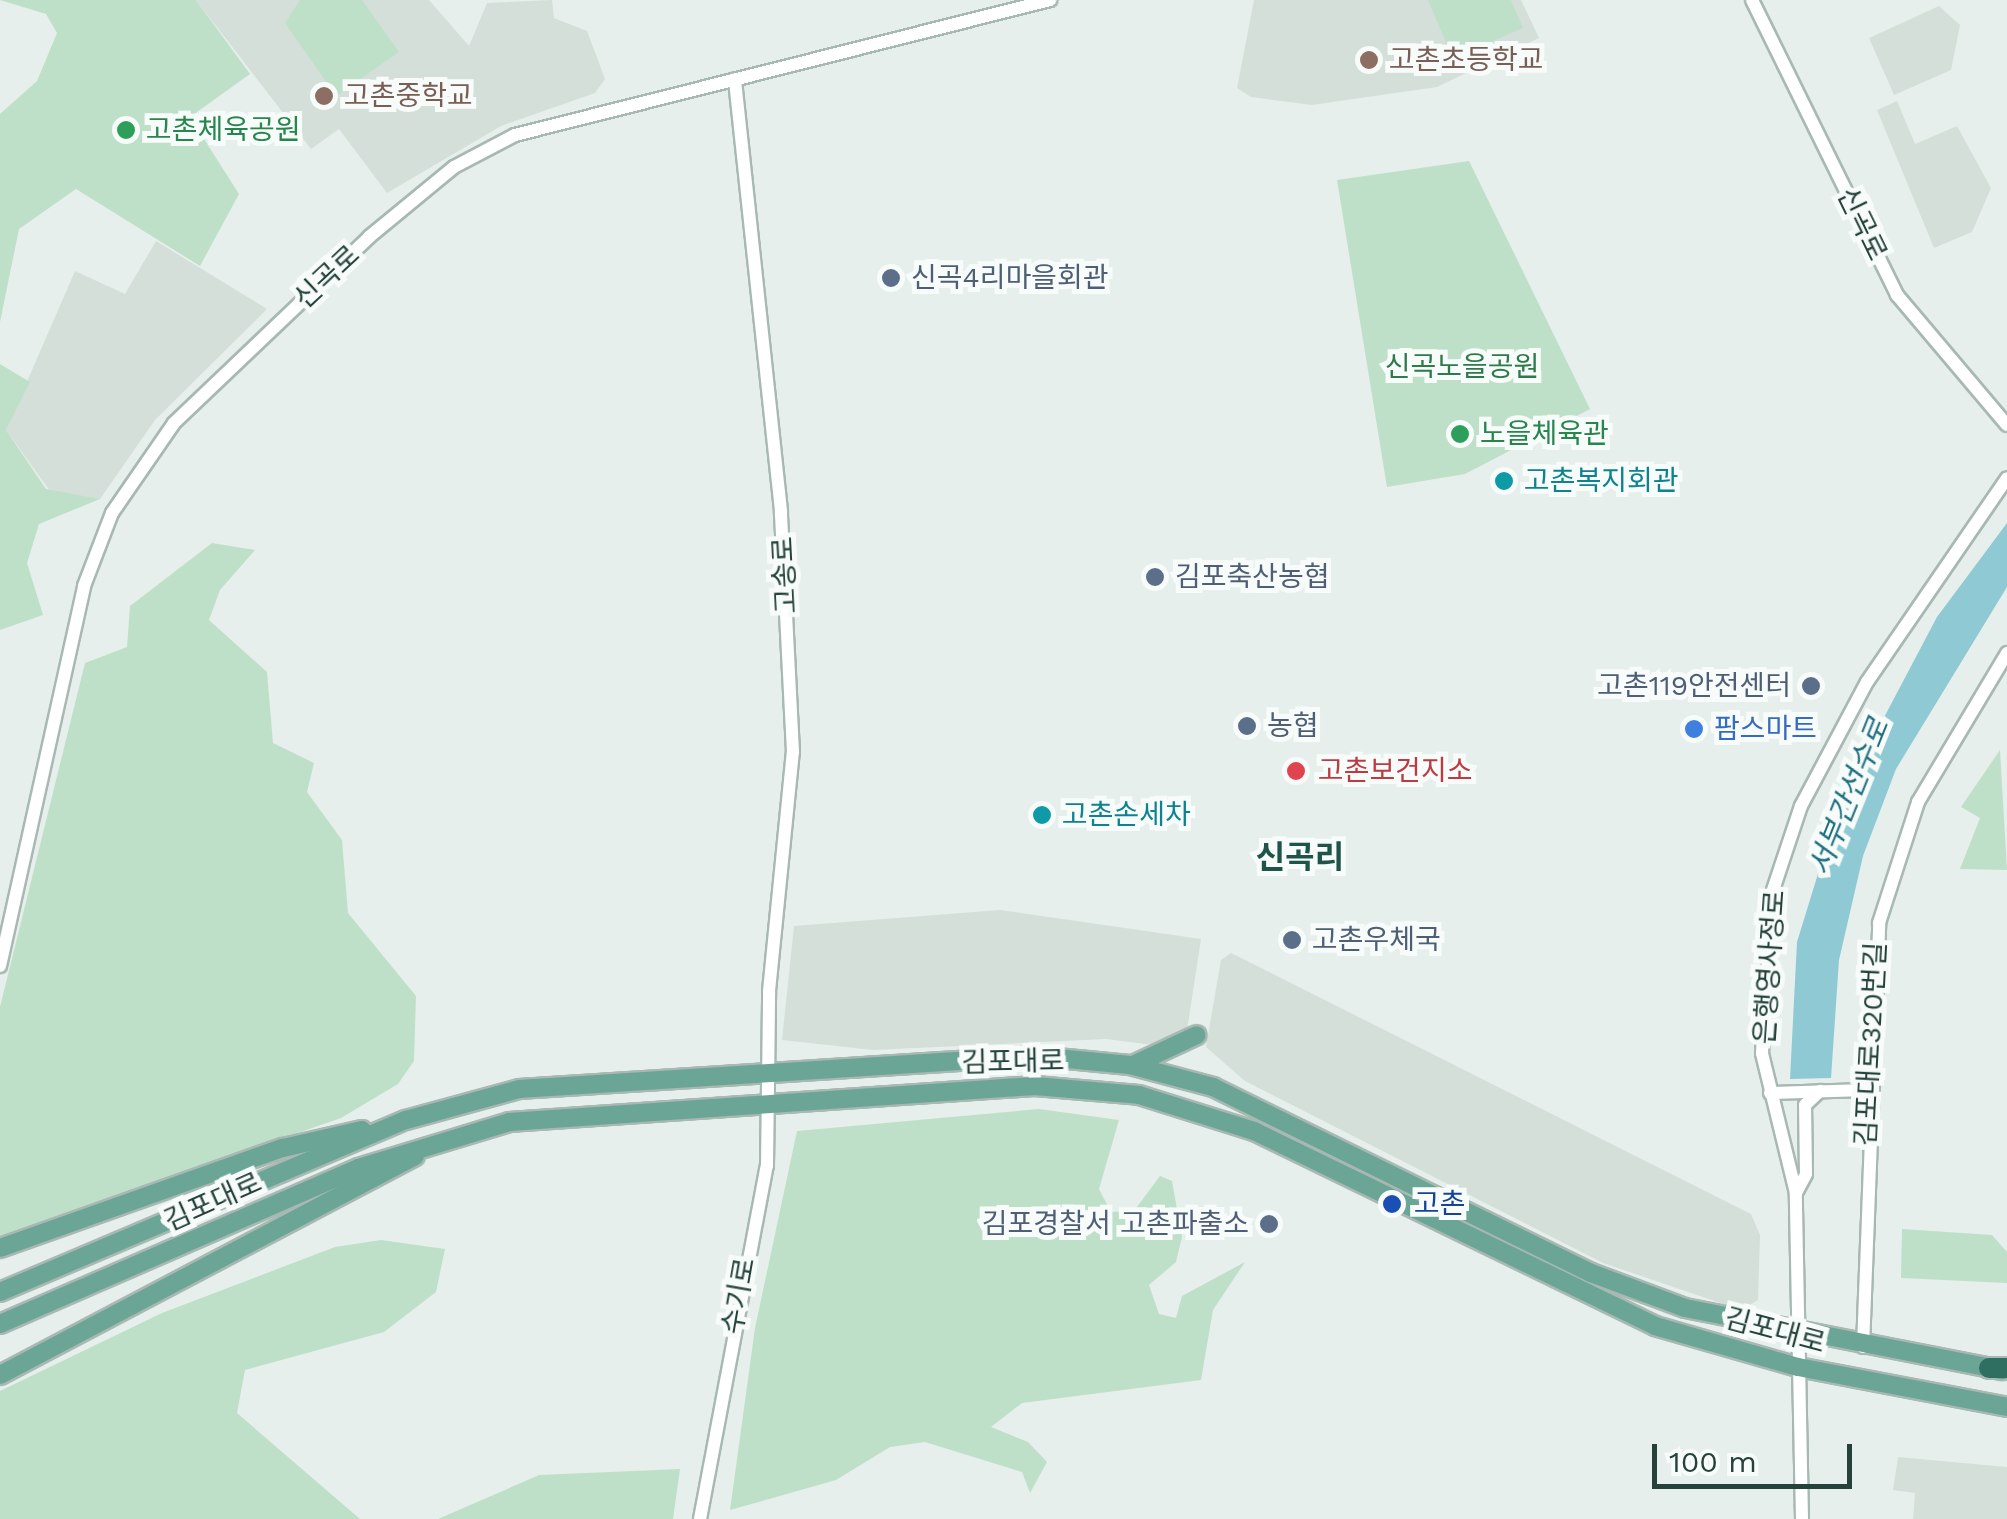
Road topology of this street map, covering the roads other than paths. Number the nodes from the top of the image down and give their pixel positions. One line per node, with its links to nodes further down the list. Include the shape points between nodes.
1 (1050, 0): 3 (street, 신곡로)
2 (1752, 0): 4 (street, 신곡로, via 1898,295)
3 (735, 79): 7 (street, 신곡로, via 560,120 454,167 174,423 92,557); 10 (street, 고송로, via 792,700)
4 (2007, 426)
5 (2007, 478): 13 (street, 은행영사정로, via 1876,666 1786,840 1765,947)
6 (2007, 652): 11 (street, 김포대로320번길, via 1931,775 1894,866 1874,952)
7 (0, 966)
8 (1197, 1035): 9 (main road)
9 (1130, 1065): 10 (main road, 김포대로, via 1036,1056); 21 (main road, 김포대로, via 1246,1100 1592,1273)
10 (766, 1072): 14 (street, 수기로); 15 (main road, 김포대로, via 562,1083)
11 (1866, 1090): 12 (street); 22 (street, 김포대로320번길)
12 (1820, 1091): 13 (street); 17 (street, via 1805,1105 1806,1174)
13 (1770, 1094): 17 (street, 은행영사정로)
14 (768, 1102): 16 (main road, 김포대로, via 551,1114); 23 (main road, 김포대로, via 1035,1086 1183,1104 1622,1312); 27 (street, 수기로, via 767,1166)
15 (406, 1120): 18 (main road, via 282,1148); 19 (main road, 김포대로)
16 (448, 1136): 20 (main road, 김포대로); 25 (main road)
17 (1796, 1193): 21 (street, 은행영사정로)
18 (0, 1248)
19 (0, 1292)
20 (0, 1324)
21 (1797, 1336): 22 (main road, 김포대로); 23 (street, 은행영사정로)
22 (1863, 1347): 24 (main road, 김포대로)
23 (1798, 1367): 26 (main road, 김포대로); 28 (street, 은행영사정로)
24 (2001, 1369)
25 (0, 1375)
26 (2007, 1407)
27 (700, 1519)
28 (1802, 1519)

